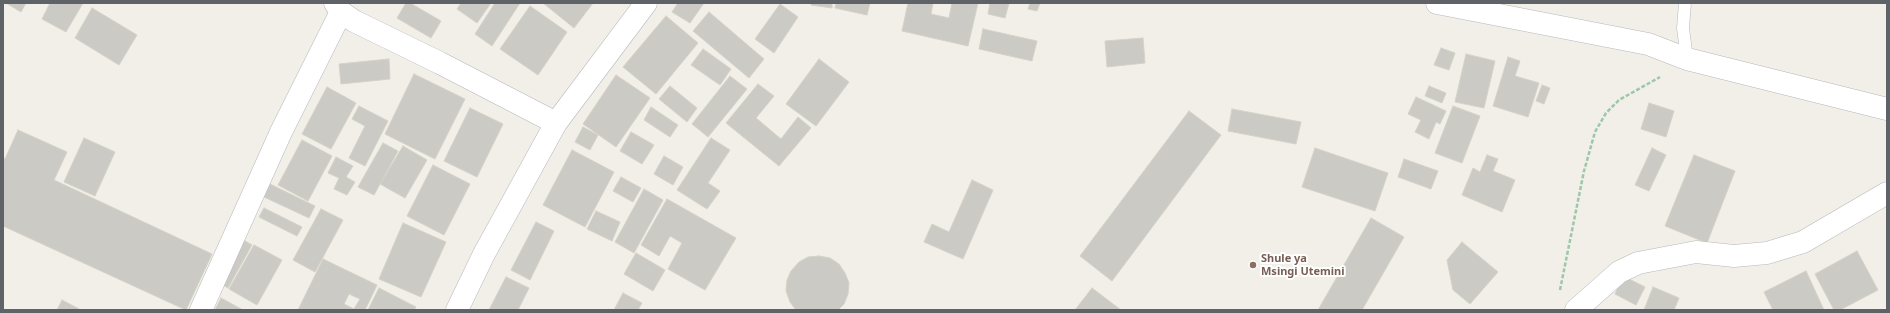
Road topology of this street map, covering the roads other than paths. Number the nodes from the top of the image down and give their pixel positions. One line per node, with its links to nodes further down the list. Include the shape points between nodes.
1 (646, 3): 7 (street)
2 (1437, 3): 5 (street, via 1648,44)
3 (1685, 3): 5 (lane, via 1683,28)
4 (338, 8): 7 (street, via 354,21); 9 (street)
5 (1687, 59): 6 (street)
6 (1887, 109)
7 (556, 123): 10 (street, via 484,254)
8 (1887, 193): 11 (street, via 1803,242 1768,253 1734,256 1696,252 1638,263 1619,272)
9 (201, 310)
10 (457, 310)
11 (1576, 310)

